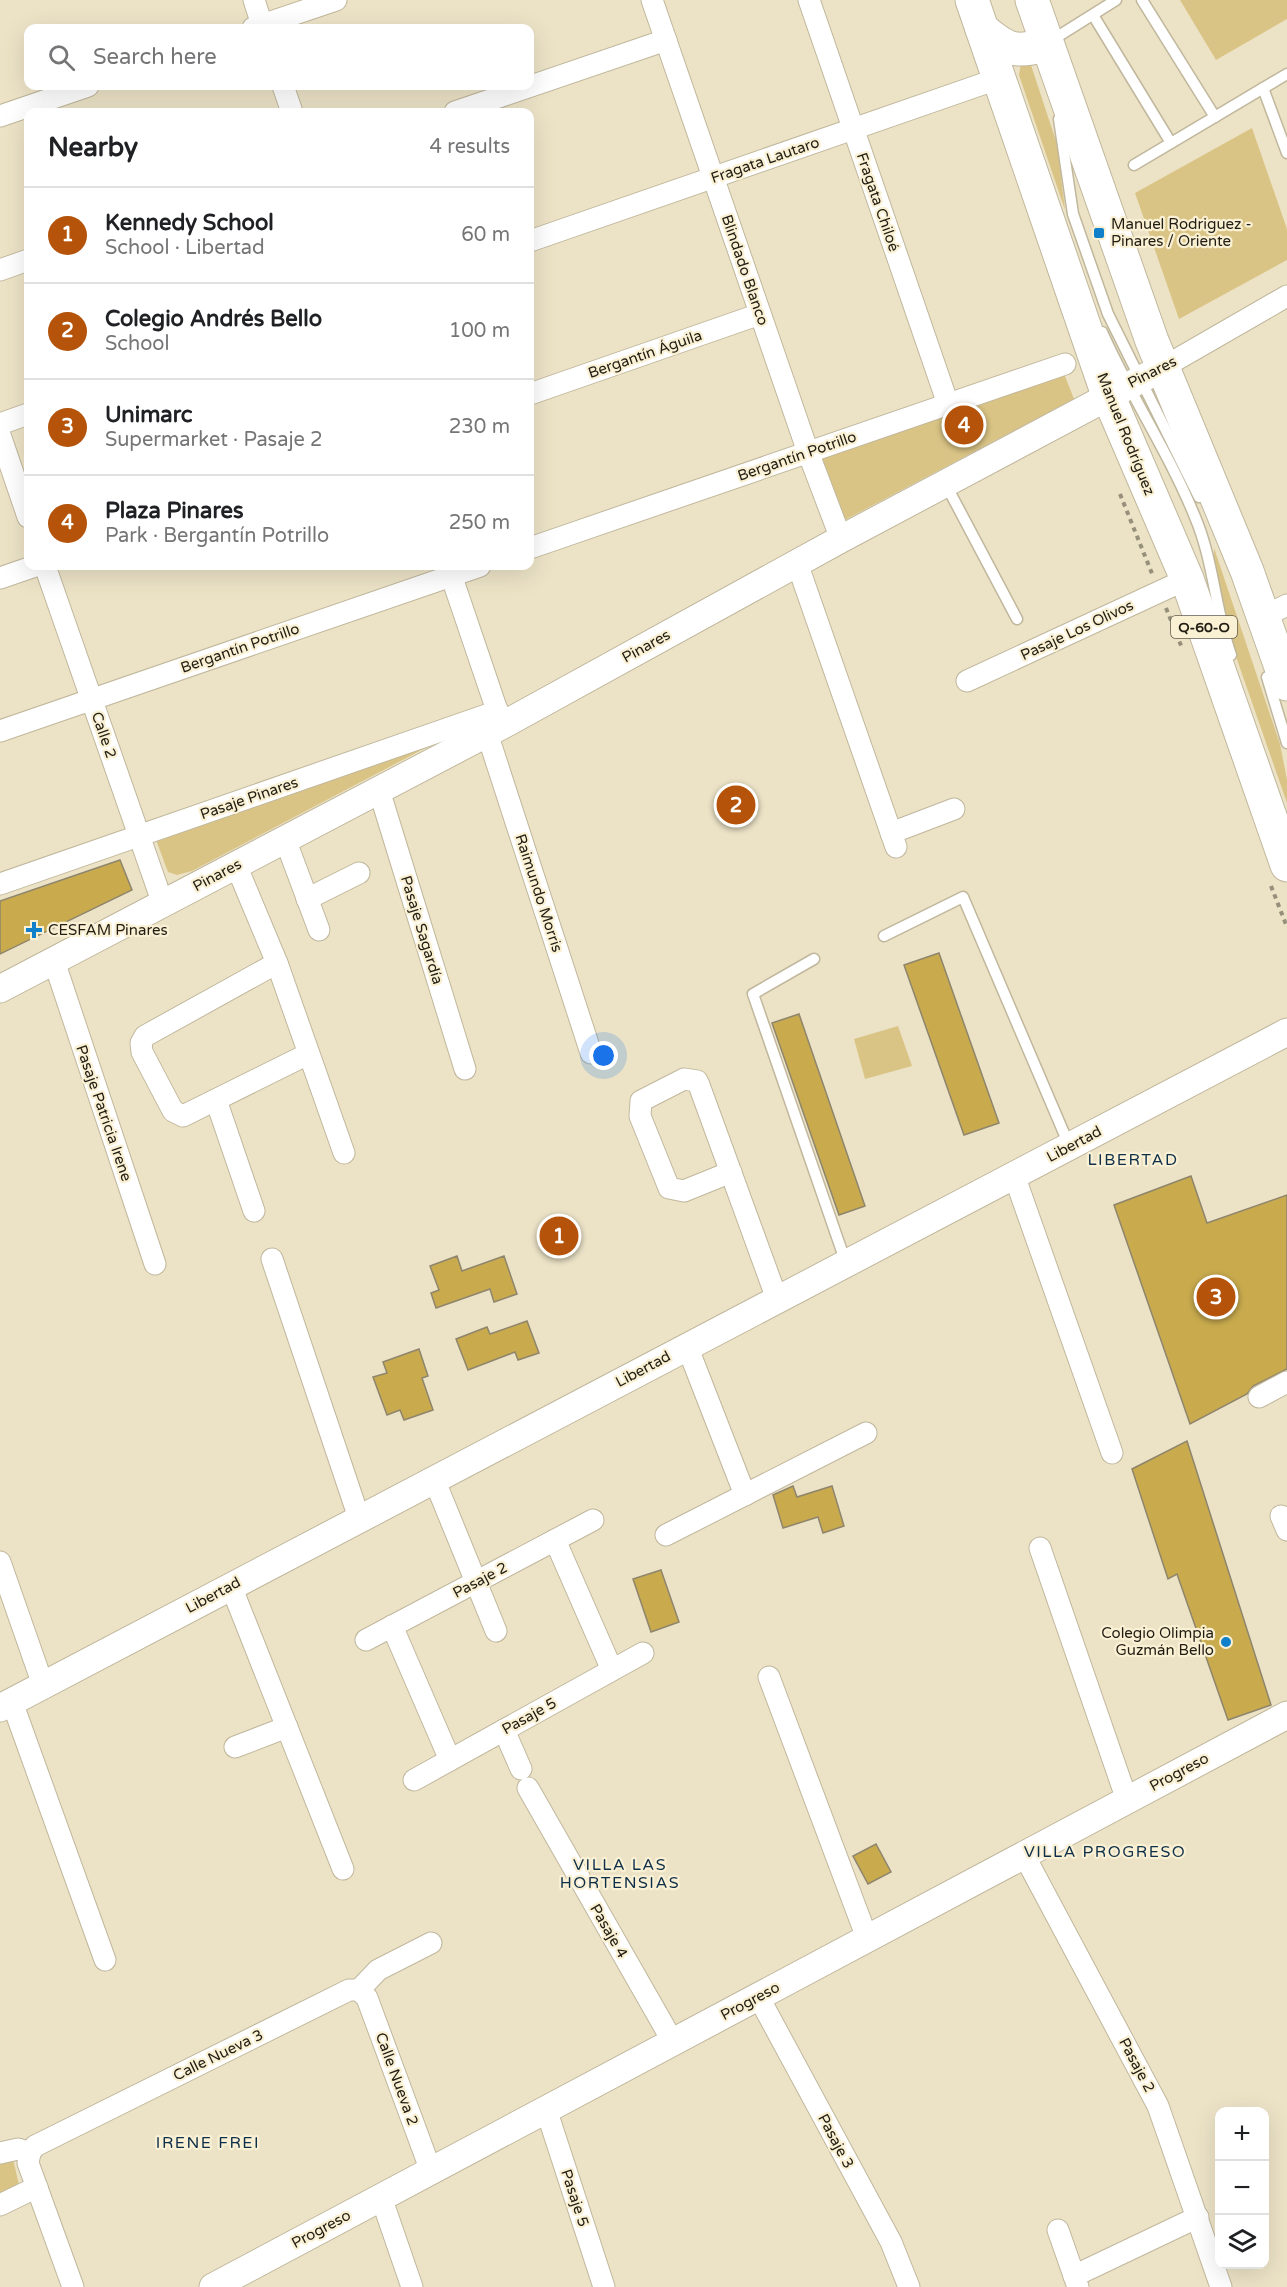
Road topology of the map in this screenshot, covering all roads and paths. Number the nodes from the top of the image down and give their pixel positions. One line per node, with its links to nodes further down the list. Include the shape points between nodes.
1 (254, 0): 10 (street)
2 (336, 0): 11 (street)
3 (652, 0): 12 (street, Blindado Blanco)
4 (809, 0): 25 (street, Fragata Chiloé)
5 (1032, 0): 13 (main road, Manuel Rodríguez / Q-60-O)
6 (1116, 0): 9 (lane)
7 (1142, 0): 24 (lane)
8 (977, 14): 13 (main road, via 997,42 1014,50); 15 (main road, Manuel Rodríguez / Q-60-O)
9 (1093, 15): 13 (lane); 26 (lane)
10 (259, 24)
11 (268, 24)
12 (666, 40): 16 (street); 29 (street, Blindado Blanco)
13 (1047, 44): 39 (main road, Manuel Rodríguez / Q-60-O)
14 (1287, 74): 17 (lane)
15 (1005, 76): 25 (street, Fragata Lautaro); 39 (main road, Manuel Rodríguez / Q-60-O)
16 (534, 85)
17 (1263, 88): 24 (lane); 27 (lane)
18 (76, 90): 23 (street)
19 (284, 90): 21 (street)
20 (519, 90): 22 (street)
21 (291, 108)
22 (467, 108)
23 (0, 116)
24 (1215, 117): 26 (lane)
25 (853, 129): 29 (street, Fragata Lautaro); 41 (street, Fragata Chiloé)
26 (1171, 143): 28 (lane)
27 (1287, 153)
28 (1134, 165)
29 (713, 177): 31 (street, Fragata Lautaro); 37 (street, Blindado Blanco)
30 (1061, 216): 32 (lane)
31 (534, 240)
32 (1076, 260)
33 (24, 261): 34 (street)
34 (0, 270)
35 (1084, 282): 39 (lane, via 1103,333)
36 (1287, 296): 39 (street, Pinares)
37 (760, 314): 40 (street, Bergantín Águila); 45 (street, Blindado Blanco)
38 (1065, 364): 41 (street, Bergantín Potrillo)
39 (1135, 382): 46 (street, Pinares); 48 (lane); 56 (main road, Manuel Rodríguez / Q-60-O); 57 (main road, Manuel Rodríguez / Q-60-O, via 1231,530); 60 (lane, via 1200,530)
40 (534, 393)
41 (948, 404): 45 (street, Bergantín Potrillo)
42 (24, 415): 43 (street)
43 (0, 424)
44 (0, 435): 47 (street)
45 (808, 452): 49 (street, Blindado Blanco); 50 (street, Bergantín Potrillo)
46 (945, 483): 49 (street, Pinares); 58 (lane)
47 (24, 505)
48 (1207, 515)
49 (841, 539): 51 (street, Pinares)
50 (534, 548)
51 (797, 563): 64 (street, Pinares); 68 (street, via 893,840)
52 (24, 570): 55 (street)
53 (46, 570): 63 (street, Calle 2)
54 (449, 570): 63 (street, Bergantín Potrillo); 64 (street, Raimundo Morris)
55 (0, 578)
56 (1187, 579): 61 (street, Pasaje Los Olivos); 72 (main road, Manuel Rodríguez / Q-60-O)
57 (1275, 611): 62 (main road, Manuel Rodríguez / Q-60-O)
58 (1017, 619)
59 (1262, 662): 66 (lane)
60 (1234, 665)
61 (968, 681)
62 (1287, 684)
63 (92, 699): 65 (street, Bergantín Potrillo); 69 (street, Calle 2)
64 (496, 723): 67 (street, Pinares); 69 (street, Pasaje Pinares); 84 (street, Raimundo Morris)
65 (0, 731)
66 (1287, 743)
67 (379, 790): 70 (street, Pinares); 86 (street, Pasaje Sagardía)
68 (954, 809)
69 (139, 836): 74 (street, Pasaje Pinares); 76 (street, Calle 2)
70 (285, 839): 71 (street, Pinares); 75 (street)
71 (236, 865): 76 (street, Pinares); 81 (street)
72 (1287, 865)
73 (359, 873): 75 (street)
74 (0, 884)
75 (307, 899): 77 (street)
76 (163, 904): 80 (street, Pinares)
77 (319, 930)
78 (884, 936): 88 (lane, via 963,897)
79 (814, 959): 94 (lane, via 753,994)
80 (54, 961): 82 (street, Pinares); 95 (street, Pasaje Patricia Irene)
81 (277, 963): 85 (street); 87 (street, via 145,1036 141,1043 142,1052 176,1113 186,1115)
82 (0, 989)
83 (1287, 1032): 88 (street, Libertad)
84 (591, 1053)
85 (308, 1054): 87 (street); 89 (street)
86 (465, 1069)
87 (216, 1100): 92 (street)
88 (1070, 1146): 91 (street, Libertad)
89 (344, 1153)
90 (731, 1172): 90 (street, via 697,1081 684,1079 641,1101 640,1116 669,1188 684,1191); 96 (street)
91 (1014, 1175): 94 (street, Libertad); 101 (street)
92 (254, 1211)
93 (272, 1259): 104 (street)
94 (846, 1263): 96 (street, Libertad)
95 (155, 1264)
96 (777, 1299): 97 (street, Libertad)
97 (687, 1346): 102 (street, Libertad); 103 (street)
98 (1287, 1382): 99 (street)
99 (1258, 1397)
100 (866, 1433): 103 (street)
101 (1112, 1453)
102 (434, 1479): 104 (street, Libertad); 110 (street)
103 (745, 1495): 106 (street)
104 (359, 1518): 111 (street, Libertad)
105 (593, 1521): 107 (street, Pasaje 2)
106 (666, 1535)
107 (555, 1540): 110 (street, Pasaje 2); 116 (street)
108 (1040, 1548): 126 (street)
109 (0, 1562): 118 (street)
110 (476, 1582): 112 (street, Pasaje 2); 113 (street)
111 (231, 1586): 118 (street, Libertad); 121 (street)
112 (392, 1626): 114 (street, Pasaje 2); 124 (street)
113 (496, 1631)
114 (366, 1640)
115 (644, 1653): 116 (street, Pasaje 5)
116 (612, 1670): 122 (street, Pasaje 5)
117 (770, 1677): 129 (street)
118 (43, 1685): 119 (street, Libertad)
119 (6, 1705): 131 (street)
120 (1284, 1724): 126 (street, Progreso)
121 (287, 1727): 123 (street); 128 (street)
122 (504, 1730): 124 (street, Pasaje 5); 134 (street, Pasaje 4, via 524,1779)
123 (235, 1747)
124 (450, 1760): 125 (street, Pasaje 5)
125 (414, 1780)
126 (1127, 1800): 127 (street, Progreso)
127 (1024, 1855): 129 (street, Progreso); 142 (street, Pasaje 2, via 1158,2106)
128 (343, 1869)
129 (867, 1938): 133 (street, Progreso)
130 (431, 1943): 132 (street, Calle Nueva 3, via 378,1970)
131 (105, 1960)
132 (359, 1990): 137 (street, Calle Nueva 3, via 338,1995 39,2144); 138 (street, Calle Nueva 2, via 367,1998)
133 (758, 1996): 134 (street, Progreso); 149 (street, Pasaje 3, via 891,2242)
134 (673, 2042): 135 (street, Progreso)
135 (546, 2109): 138 (street, Progreso); 148 (street, Pasaje 5)
136 (0, 2153): 137 (street, via 18,2149)
137 (30, 2153): 139 (street, via 28,2163)
138 (431, 2171): 140 (street, Progreso)
139 (37, 2187): 141 (street); 145 (street)
140 (381, 2197): 146 (street, Progreso); 147 (street)
141 (0, 2205)
142 (1198, 2217): 144 (street); 150 (street, Pasaje 2)
143 (1058, 2230): 144 (street)
144 (1076, 2282)
145 (72, 2287)
146 (213, 2287)
147 (412, 2287)
148 (604, 2287)
149 (909, 2287)
150 (1221, 2287)

